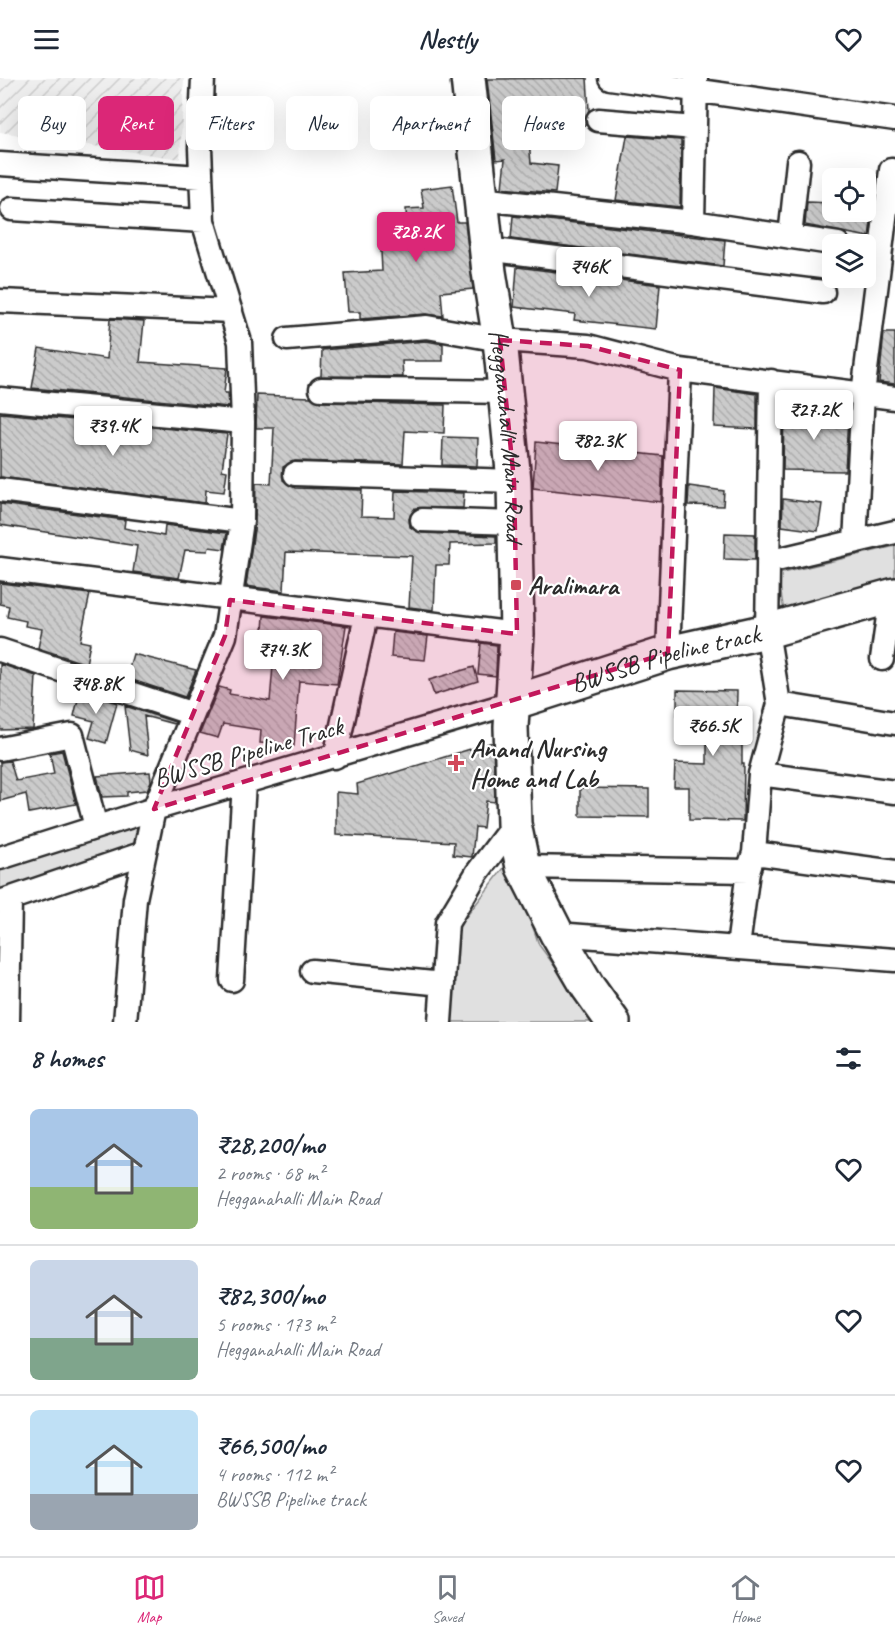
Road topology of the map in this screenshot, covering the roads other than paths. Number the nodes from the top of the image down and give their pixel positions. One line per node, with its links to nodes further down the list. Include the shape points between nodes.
1 (203, 78): 11 (street)
2 (468, 78): 12 (main road, Hegganahalli Main Road)
3 (610, 78): 4 (street)
4 (696, 84): 5 (street); 7 (street)
5 (895, 119)
6 (598, 120): 7 (street)
7 (695, 128): 15 (street)
8 (798, 162): 16 (street)
9 (0, 164): 11 (street)
10 (891, 170): 19 (street)
11 (201, 177): 14 (street)
12 (480, 199): 15 (street); 18 (main road, Hegganahalli Main Road)
13 (12, 208): 14 (street)
14 (203, 221): 22 (street)
15 (693, 222): 16 (street)
16 (790, 237): 17 (street)
17 (822, 242)
18 (486, 249): 20 (street); 24 (main road, Hegganahalli Main Road)
19 (880, 251): 29 (street)
20 (823, 292)
21 (0, 301): 22 (street)
22 (231, 311): 32 (street, via 240,342)
23 (287, 339): 24 (street, via 427,327)
24 (500, 340): 25 (street, via 588,346); 28 (main road, Hegganahalli Main Road)
25 (680, 370): 26 (street); 49 (street)
26 (771, 381): 29 (street); 41 (street, BWSSB Pipeline track)
27 (321, 389): 28 (street)
28 (505, 392): 34 (main road, Hegganahalli Main Road)
29 (863, 394): 30 (street); 40 (street)
30 (895, 398)
31 (0, 399): 32 (street)
32 (243, 422): 37 (street)
33 (295, 474): 34 (street)
34 (514, 481): 38 (main road, Hegganahalli Main Road)
35 (0, 490): 37 (street)
36 (422, 520): 38 (street)
37 (242, 521): 44 (street)
38 (515, 523): 47 (main road, Hegganahalli Main Road)
39 (895, 532): 40 (street)
40 (855, 542): 41 (street)
41 (768, 562): 46 (street, BWSSB Pipeline track)
42 (0, 569): 44 (street)
43 (893, 595): 46 (main road); 50 (street)
44 (230, 600): 45 (street); 53 (street, via 225,636)
45 (366, 616): 47 (street); 56 (street)
46 (767, 631): 49 (main road, BWSSB Pipeline track); 52 (street)
47 (517, 634): 51 (main road, Hegganahalli Main Road)
48 (0, 650): 53 (street)
49 (668, 653): 51 (main road, BWSSB Pipeline track)
50 (882, 659)
51 (512, 703): 56 (street, BWSSB Pipeline Track); 61 (main road, Hegganahalli Main Road)
52 (779, 704): 54 (street); 57 (street)
53 (193, 714): 60 (street)
54 (895, 723)
55 (0, 749): 62 (street, via 72,735)
56 (335, 757): 58 (street, BWSSB Pipeline Track)
57 (760, 774): 59 (street); 65 (street)
58 (244, 783): 60 (street, BWSSB Pipeline Track); 73 (street)
59 (895, 792)
60 (154, 809): 62 (street, BWSSB Pipeline Track); 63 (street)
61 (514, 824): 66 (main road, Hegganahalli Main Road); 74 (street, via 447,922)
62 (96, 827): 64 (street, BWSSB Pipeline Track)
63 (144, 853): 68 (street); 76 (street, via 135,899)
64 (0, 858)
65 (751, 862): 66 (street); 67 (street); 70 (street)
66 (523, 867): 69 (main road, Hegganahalli Main Road)
67 (895, 872)
68 (5, 900): 75 (street)
69 (557, 934): 70 (street); 78 (main road, Hegganahalli Main Road)
70 (738, 947): 71 (street)
71 (895, 960)
72 (312, 971): 74 (street)
73 (232, 980)
74 (443, 984): 77 (street)
75 (8, 1022)
76 (125, 1022)
77 (440, 1022)
78 (613, 1022)

